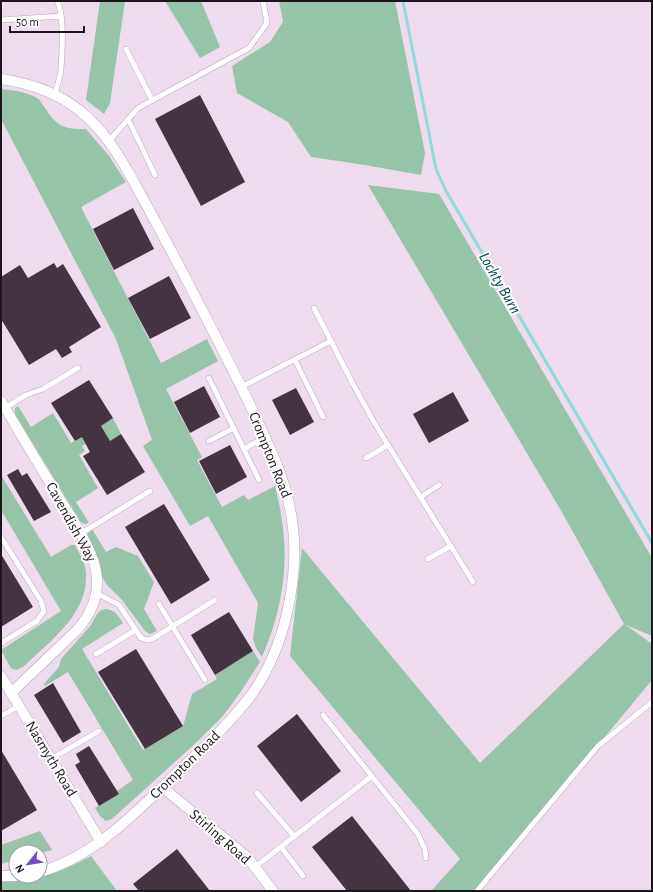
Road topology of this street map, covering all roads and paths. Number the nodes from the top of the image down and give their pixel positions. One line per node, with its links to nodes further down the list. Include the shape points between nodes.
1 (57, 1): 3 (lane)
2 (263, 1): 8 (lane, via 267,22 249,48)
3 (61, 16): 4 (lane); 7 (lane, via 61,71)
4 (1, 20)
5 (126, 49): 8 (lane)
6 (1, 79): 7 (street, Crompton Road, via 36,86)
7 (55, 94): 10 (street, Crompton Road, via 79,110)
8 (152, 100): 9 (lane, via 138,108)
9 (128, 119): 10 (lane); 11 (lane)
10 (109, 141): 17 (street, Crompton Road, via 127,167)
11 (155, 176)
12 (314, 308): 13 (lane)
13 (331, 342): 14 (lane); 23 (lane)
14 (295, 360): 17 (lane); 19 (lane)
15 (78, 368): 18 (lane, via 43,389)
16 (209, 378): 20 (lane)
17 (241, 387): 21 (street, Crompton Road)
18 (3, 404): 30 (street, Cavendish Way)
19 (323, 417)
20 (234, 428): 22 (lane); 24 (lane)
21 (265, 437): 24 (lane); 52 (street, Crompton Road, via 284,485 293,527 293,569 288,609 282,630 267,667 246,701 205,746)
22 (209, 441)
23 (388, 445): 25 (lane); 29 (lane)
24 (244, 449): 26 (lane)
25 (366, 458)
26 (259, 480)
27 (439, 485): 29 (lane)
28 (150, 491): 30 (lane)
29 (420, 497): 32 (lane)
30 (80, 534): 35 (street, Cavendish Way, via 96,569)
31 (1, 537): 40 (lane, via 41,601 44,611 37,621)
32 (450, 546): 33 (lane); 34 (lane)
33 (428, 559)
34 (473, 582)
35 (96, 593): 39 (lane, via 119,605); 44 (street, Cavendish Way, via 90,612 82,624)
36 (215, 600): 38 (lane)
37 (159, 604): 38 (lane)
38 (173, 626): 39 (lane, via 147,640 141,638); 43 (lane)
39 (136, 630): 41 (lane)
40 (1, 643)
41 (96, 654)
42 (1, 676): 44 (street, Nasmyth Road)
43 (205, 680)
44 (11, 693): 46 (street, Nasmyth Road)
45 (652, 702): 62 (lane, via 598,746)
46 (19, 706): 48 (lane); 50 (street, Nasmyth Road)
47 (323, 715): 51 (lane)
48 (1, 716)
49 (99, 731): 50 (lane)
50 (51, 759): 55 (street, Nasmyth Road)
51 (372, 776): 54 (lane); 57 (lane, via 418,834 426,850)
52 (162, 787): 55 (street, Crompton Road); 58 (street, Stirling Road)
53 (257, 794): 54 (lane)
54 (294, 836): 56 (lane)
55 (101, 842): 59 (street, Crompton Road, via 70,861)
56 (281, 847): 58 (lane); 60 (lane)
57 (426, 858)
58 (255, 866): 61 (street, Stirling Road)
59 (48, 869)
60 (303, 876)
61 (273, 891)
62 (477, 891)

